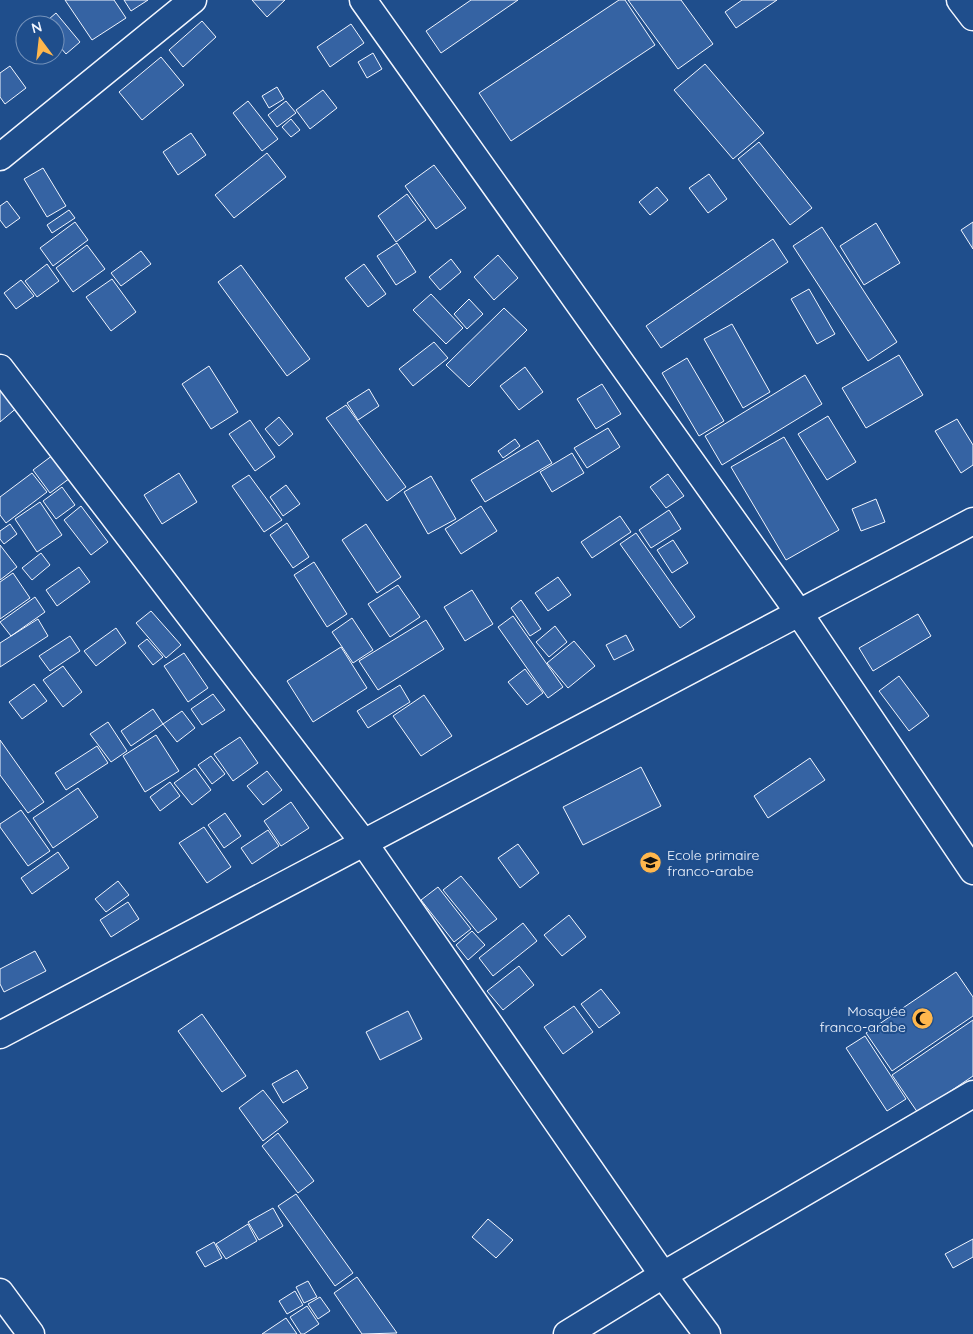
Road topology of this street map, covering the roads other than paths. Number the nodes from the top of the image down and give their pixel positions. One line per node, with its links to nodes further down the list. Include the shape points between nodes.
1 (193, 0): 5 (street)
2 (363, 0): 8 (street)
3 (960, 0): 4 (street)
4 (973, 17)
5 (0, 157)
6 (0, 368): 9 (street)
7 (973, 521): 8 (street)
8 (799, 613): 9 (street); 10 (street)
9 (364, 843): 11 (street); 13 (street)
10 (973, 871)
11 (0, 1035)
12 (973, 1094): 13 (street)
13 (663, 1275): 16 (street); 17 (street)
14 (0, 1292): 15 (street)
15 (31, 1334)
16 (567, 1334)
17 (707, 1334)

